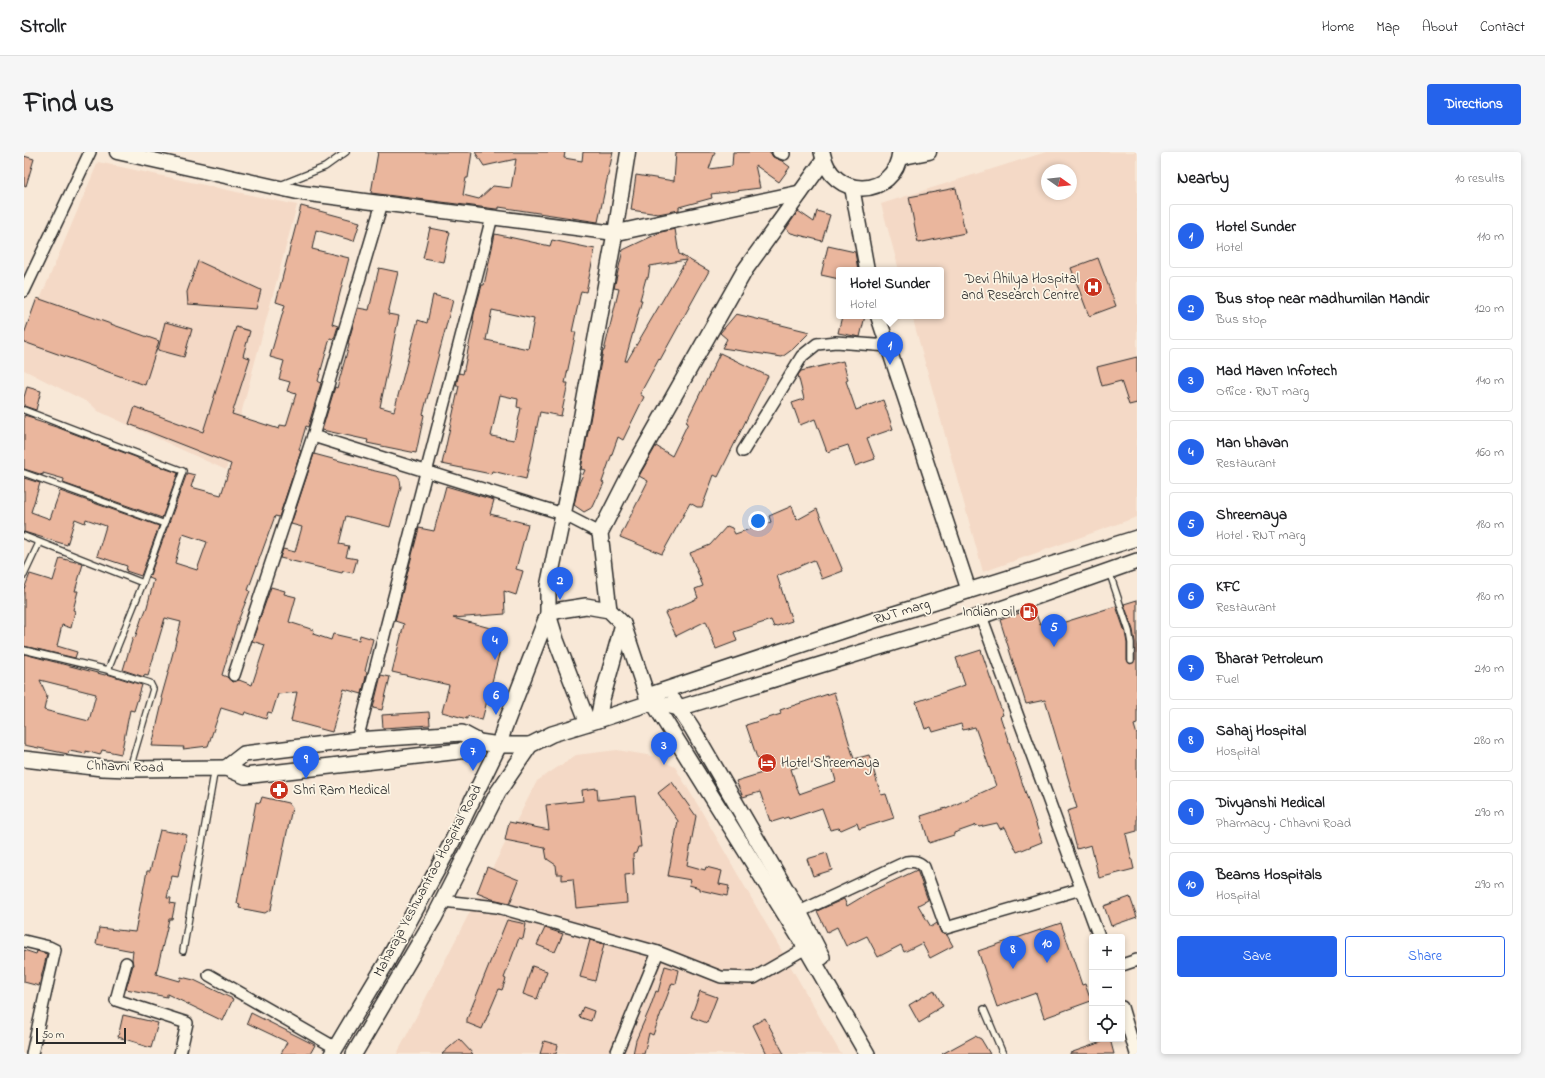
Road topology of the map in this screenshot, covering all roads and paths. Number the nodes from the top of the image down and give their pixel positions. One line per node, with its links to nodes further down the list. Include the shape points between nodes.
1 (90, 152): 15 (street)
2 (117, 152): 8 (street)
3 (346, 152): 8 (lane, via 325,167)
4 (628, 152): 13 (street)
5 (929, 152): 6 (street)
6 (900, 155): 9 (main road, via 895,169 887,179 864,188)
7 (823, 156): 9 (main road, via 834,178); 10 (main road)
8 (274, 187): 11 (street)
9 (852, 187): 14 (street)
10 (800, 194): 13 (main road); 25 (main road, via 745,270)
11 (382, 203): 12 (street); 19 (street)
12 (492, 217): 13 (street); 21 (street)
13 (615, 233): 23 (main road)
14 (866, 267)
15 (24, 291)
16 (879, 319): 17 (street)
17 (888, 346): 20 (street, via 836,342 817,344 802,356); 33 (street)
18 (24, 410): 24 (lane, via 183,471)
19 (313, 436): 21 (street); 41 (street)
20 (744, 451)
21 (427, 472): 23 (street); 46 (street)
22 (24, 473): 24 (lane)
23 (562, 514): 25 (street); 35 (main road, via 548,587)
24 (165, 524): 32 (lane)
25 (600, 533): 34 (main road)
26 (24, 536): 28 (lane)
27 (1137, 538): 33 (main road, RNT marg)
28 (40, 543): 31 (lane); 32 (lane)
29 (1137, 561): 30 (main road, RNT marg)
30 (1109, 571): 36 (main road, RNT marg); 39 (lane, via 1129,631)
31 (24, 575)
32 (143, 583): 40 (lane)
33 (969, 592): 42 (main road, RNT marg, via 874,620)
34 (609, 610): 35 (main road, via 586,606); 37 (main road)
35 (548, 614): 45 (main road, via 556,640); 49 (main road, Maharaja Yeshwantrao Hospital Road)
36 (981, 616): 44 (main road, RNT marg); 53 (street)
37 (623, 624): 43 (main road); 45 (main road)
38 (24, 650): 40 (lane)
39 (1130, 660)
40 (108, 670): 52 (lane, via 150,683 153,689)
41 (234, 675)
42 (667, 689): 43 (main road, RNT marg); 44 (main road)
43 (650, 699): 44 (main road); 45 (main road, RNT marg); 58 (main road)
44 (679, 708): 55 (main road)
45 (593, 722): 48 (main road, Maharaja Yeshwantrao Hospital Road, via 552,734)
46 (357, 740): 47 (main road, via 462,733); 51 (main road, via 244,754)
47 (479, 742): 49 (main road); 51 (main road, via 460,751 244,776)
48 (530, 745): 49 (main road); 54 (main road, Maharaja Yeshwantrao Hospital Road, via 498,792)
49 (499, 746): 67 (main road, Maharaja Yeshwantrao Hospital Road, via 449,848 388,960)
50 (24, 759): 52 (main road, Chhavni Road)
51 (221, 768): 52 (main road, Chhavni Road); 59 (lane)
52 (129, 769)
53 (1082, 889): 55 (street, via 946,928 924,867 913,861); 56 (street)
54 (443, 900): 60 (street, via 497,908); 70 (main road, Maharaja Yeshwantrao Hospital Road)
55 (799, 912): 73 (main road)
56 (1098, 934)
57 (24, 941): 68 (street, via 55,950)
58 (806, 948): 60 (street, via 754,978 721,977); 72 (main road)
59 (183, 951)
60 (658, 952): 71 (street)
61 (1137, 960): 63 (street)
62 (126, 963): 69 (street, via 116,1000 187,1023)
63 (1125, 964)
64 (209, 975): 67 (street)
65 (984, 1009): 74 (lane)
66 (1125, 1016): 75 (street)
67 (334, 1051)
68 (32, 1054)
69 (180, 1054)
70 (354, 1054)
71 (616, 1054)
72 (867, 1054)
73 (876, 1054)
74 (1002, 1054)
75 (1136, 1054)

